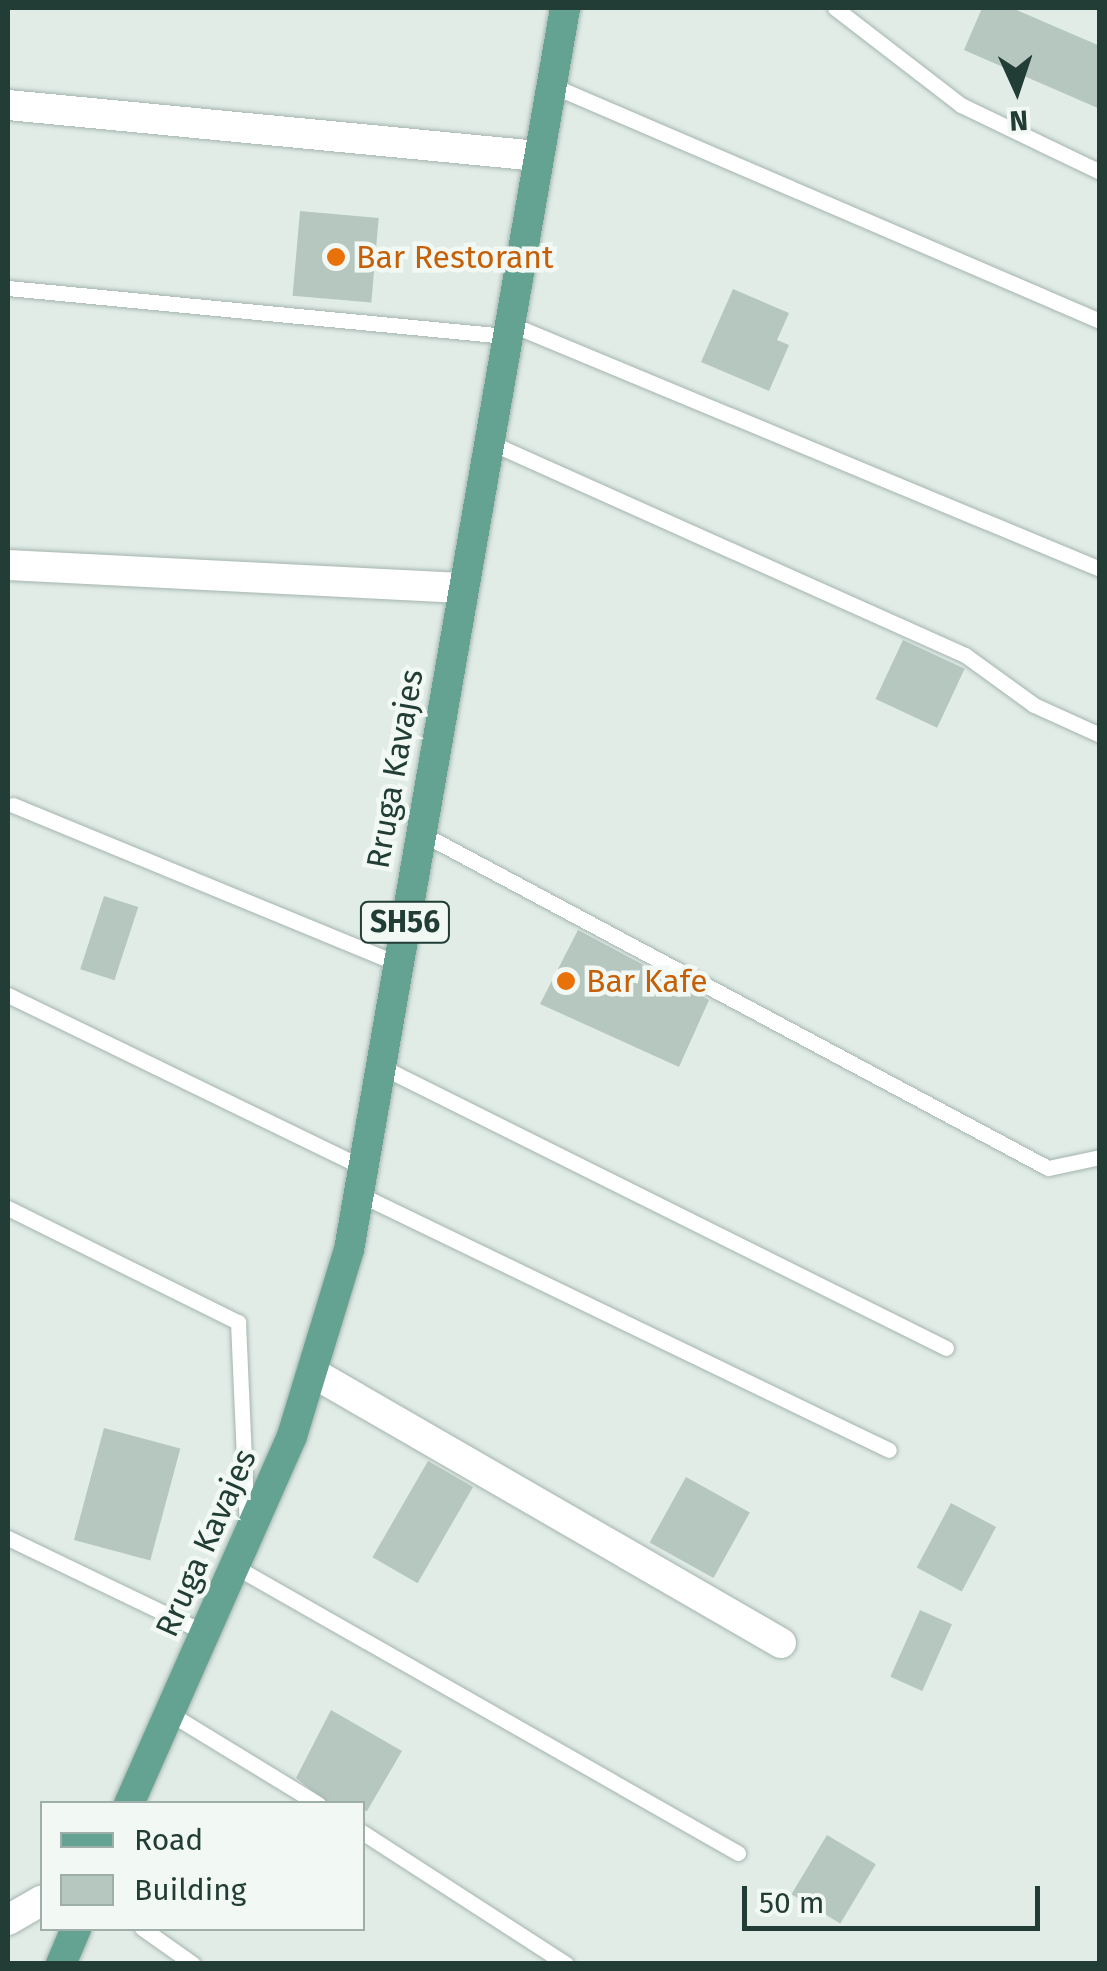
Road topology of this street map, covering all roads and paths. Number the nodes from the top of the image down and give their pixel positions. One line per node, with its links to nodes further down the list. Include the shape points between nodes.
1 (565, 8): 3 (main road, Rruga Kavajes / SH56)
2 (835, 8): 6 (lane, via 961,105)
3 (551, 85): 5 (main road, Rruga Kavajes / SH56); 8 (lane)
4 (8, 105): 5 (street)
5 (538, 156): 9 (main road, Rruga Kavajes / SH56)
6 (1100, 172)
7 (8, 288): 9 (lane)
8 (1100, 321)
9 (507, 330): 10 (main road, Rruga Kavajes / SH56); 12 (lane)
10 (487, 441): 13 (main road, Rruga Kavajes / SH56); 14 (lane, via 965,656 1034,705)
11 (8, 565): 13 (street)
12 (1100, 569)
13 (462, 588): 16 (main road, Rruga Kavajes / SH56)
14 (1100, 735)
15 (13, 805): 17 (lane)
16 (419, 832): 17 (main road, Rruga Kavajes / SH56); 20 (lane, via 1048,1168)
17 (398, 964): 19 (main road, Rruga Kavajes / SH56)
18 (8, 995): 21 (lane)
19 (382, 1067): 21 (main road, Rruga Kavajes / SH56); 23 (lane)
20 (1100, 1157)
21 (363, 1182): 24 (main road, Rruga Kavajes / SH56); 25 (lane)
22 (8, 1208): 26 (lane, via 238,1322)
23 (946, 1348)
24 (315, 1374): 26 (main road, Rruga Kavajes / SH56); 30 (street)
25 (889, 1450)
26 (248, 1533): 28 (main road, Rruga Kavajes / SH56)
27 (8, 1538): 29 (lane)
28 (234, 1566): 29 (main road, Rruga Kavajes / SH56); 35 (lane)
29 (205, 1633): 31 (main road, Rruga Kavajes / SH56)
30 (781, 1644)
31 (169, 1713): 32 (main road, Rruga Kavajes / SH56); 33 (lane)
32 (130, 1801)
33 (313, 1801)
34 (365, 1834): 42 (lane)
35 (738, 1853)
36 (40, 1901): 37 (street)
37 (8, 1920)
38 (75, 1931): 40 (main road)
39 (146, 1931): 41 (lane)
40 (61, 1964)
41 (192, 1964)
42 (566, 1964)

